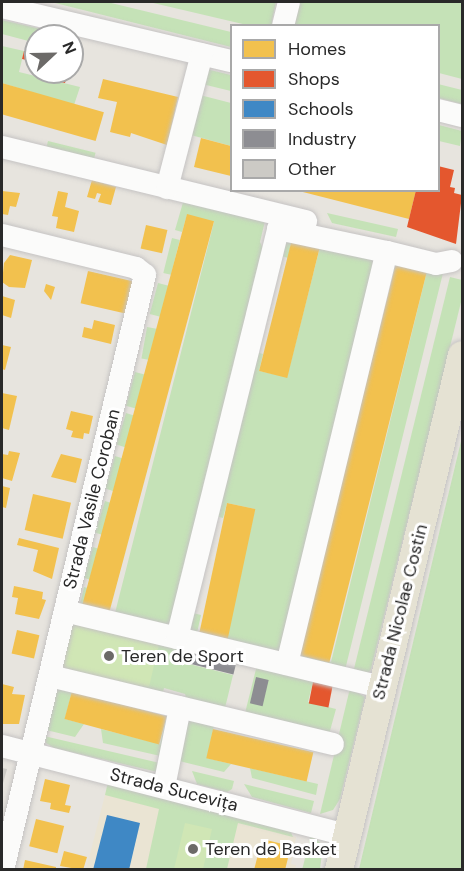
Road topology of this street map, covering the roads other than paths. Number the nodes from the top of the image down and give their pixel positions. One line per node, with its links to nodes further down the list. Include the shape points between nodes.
1 (289, 2): 3 (street)
2 (2, 7): 4 (street)
3 (284, 24)
4 (202, 54): 5 (street); 9 (street)
5 (230, 61)
6 (440, 110): 7 (street)
7 (462, 116)
8 (2, 147): 9 (street)
9 (167, 188): 12 (street, via 389,241)
10 (2, 235): 14 (street, Strada Vasile Coroban, via 136,268 145,275)
11 (387, 252): 12 (street, via 436,264); 15 (street, via 278,230); 16 (street)
12 (457, 263)
13 (462, 355): 18 (main road, Strada Nicolae Costin)
14 (65, 611): 15 (street); 17 (street, Strada Vasile Coroban)
15 (177, 638): 16 (street)
16 (287, 664): 18 (street)
17 (50, 676): 19 (street); 22 (street, Strada Vasile Coroban)
18 (381, 687): 24 (main road, Strada Nicolae Costin)
19 (180, 708): 20 (street); 23 (street)
20 (333, 744)
21 (2, 746): 22 (street, Strada Sucevița)
22 (32, 753): 23 (street, Strada Sucevița); 25 (street, Strada Vasile Coroban)
23 (164, 787): 24 (street, Strada Sucevița)
24 (347, 835): 26 (main road, Strada Nicolae Costin)
25 (3, 870)
26 (339, 870)

